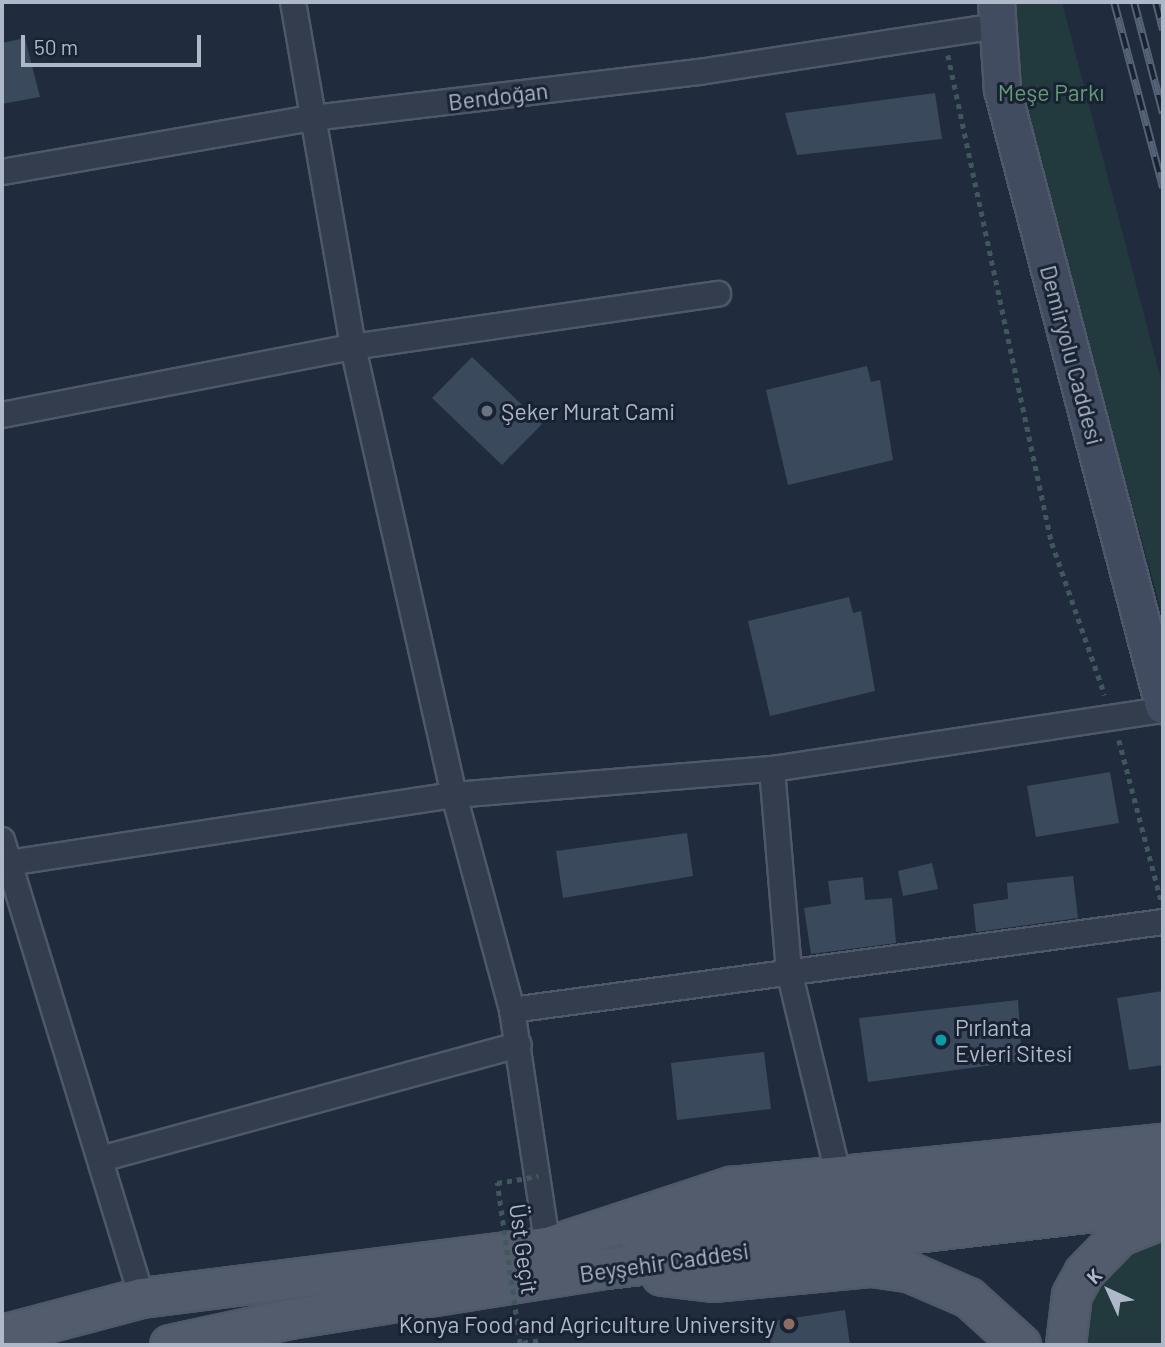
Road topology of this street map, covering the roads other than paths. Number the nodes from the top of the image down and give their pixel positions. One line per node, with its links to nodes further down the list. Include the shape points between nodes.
1 (293, 2): 3 (street)
2 (995, 14): 3 (street, Bendoğan, via 944,34 699,72); 8 (main road, Demiryolu Caddesi, via 1002,89)
3 (313, 118): 4 (street, Bendoğan); 6 (street)
4 (2, 172)
5 (718, 294): 6 (street)
6 (353, 347): 7 (street); 10 (street)
7 (2, 415)
8 (1163, 708): 9 (street)
9 (772, 769): 10 (street); 13 (street)
10 (454, 794): 11 (street); 14 (street)
11 (4, 855): 17 (street)
12 (1163, 922): 13 (street)
13 (789, 971): 14 (street); 19 (street)
14 (512, 1010): 15 (street)
15 (519, 1045): 17 (street); 23 (street)
16 (1163, 1144): 19 (main road)
17 (101, 1159): 25 (street)
18 (1163, 1173): 22 (main road, Beyşehir Caddesi)
19 (838, 1174): 22 (main road, via 693,1195)
20 (1163, 1204): 24 (main road, Beyşehir Caddesi)
21 (1163, 1219): 29 (main road, via 1120,1236 1084,1273 1073,1296)
22 (586, 1239): 23 (main road)
23 (548, 1247): 25 (main road)
24 (638, 1265): 27 (main road, Beyşehir Caddesi, via 290,1319); 28 (main road, via 660,1275 713,1282 872,1267 909,1272 969,1298)
25 (142, 1297): 26 (main road)
26 (2, 1335)
27 (170, 1345)
28 (1021, 1345)
29 (1066, 1345)

